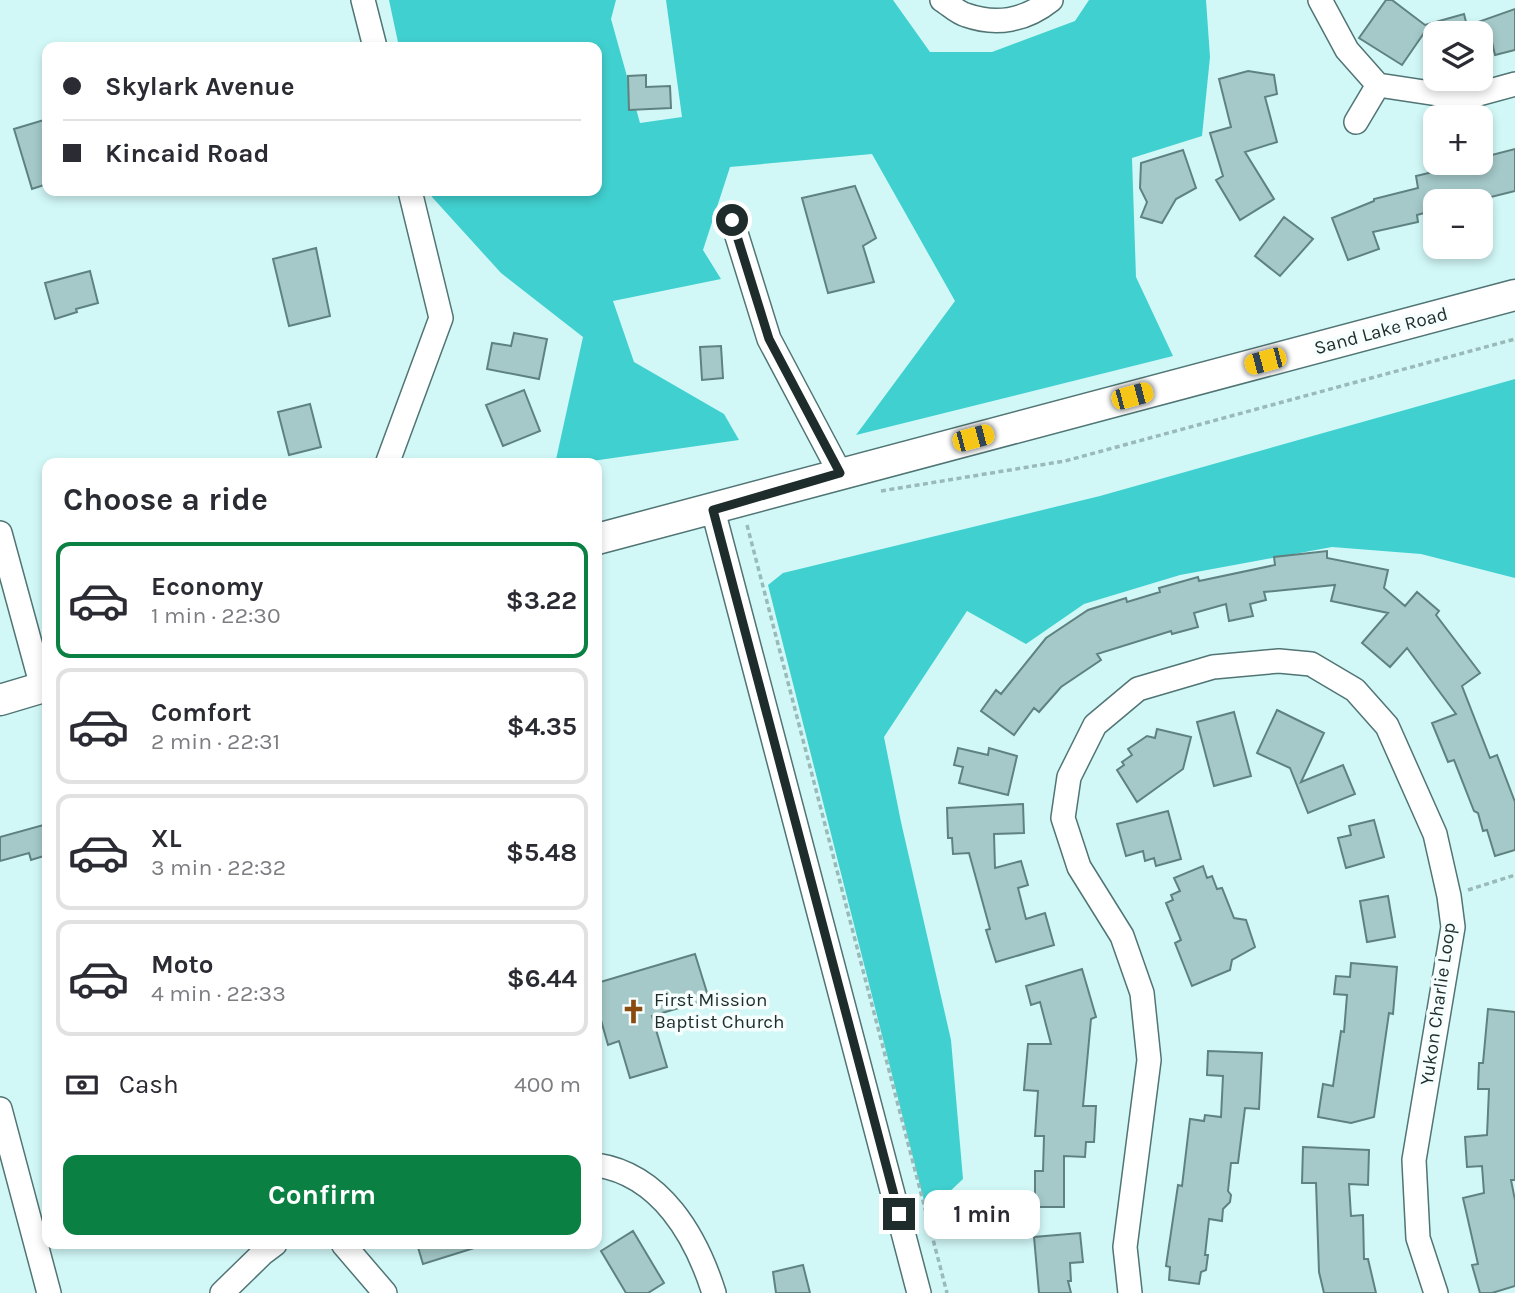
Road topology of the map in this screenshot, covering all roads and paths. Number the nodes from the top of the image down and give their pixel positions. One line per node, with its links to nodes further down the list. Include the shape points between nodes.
1 (363, 0): 5 (street)
2 (942, 0): 3 (street, via 965,15 1004,21 1034,13)
3 (1051, 0)
4 (1320, 0): 7 (street, via 1347,50)
5 (374, 42)
6 (1515, 84): 7 (street, via 1464,98)
7 (1378, 85): 8 (street)
8 (1356, 122)
9 (411, 196): 13 (street, via 441,318)
10 (732, 220): 14 (street, via 769,339)
11 (1515, 295): 14 (main road, Sand Lake Road)
12 (1515, 339): 15 (path, via 1065,461)
13 (389, 458)
14 (840, 473): 16 (main road, Sand Lake Road)
15 (873, 492)
16 (713, 510): 19 (main road, Sand Lake Road); 33 (street)
17 (747, 524): 34 (path)
18 (0, 533): 20 (street)
19 (602, 538)
20 (42, 677)
21 (42, 688): 22 (main road)
22 (0, 699)
23 (1515, 875): 24 (path)
24 (1449, 896): 35 (street, Yukon Charlie Loop, via 1434,834 1387,726 1355,690 1311,664 1279,661 1213,667 1138,690 1095,725 1069,777 1063,818 1079,867 1122,936 1142,993 1149,1060 1125,1247); 36 (street, Yukon Charlie Loop, via 1453,927 1414,1160 1418,1238)
25 (0, 1109): 29 (street)
26 (602, 1167): 32 (street, via 632,1177 664,1200 691,1237)
27 (268, 1249): 30 (street)
28 (347, 1249): 31 (street)
29 (49, 1293)
30 (222, 1293)
31 (385, 1293)
32 (714, 1293)
33 (919, 1293)
34 (947, 1293)
35 (1130, 1293)
36 (1436, 1293)

